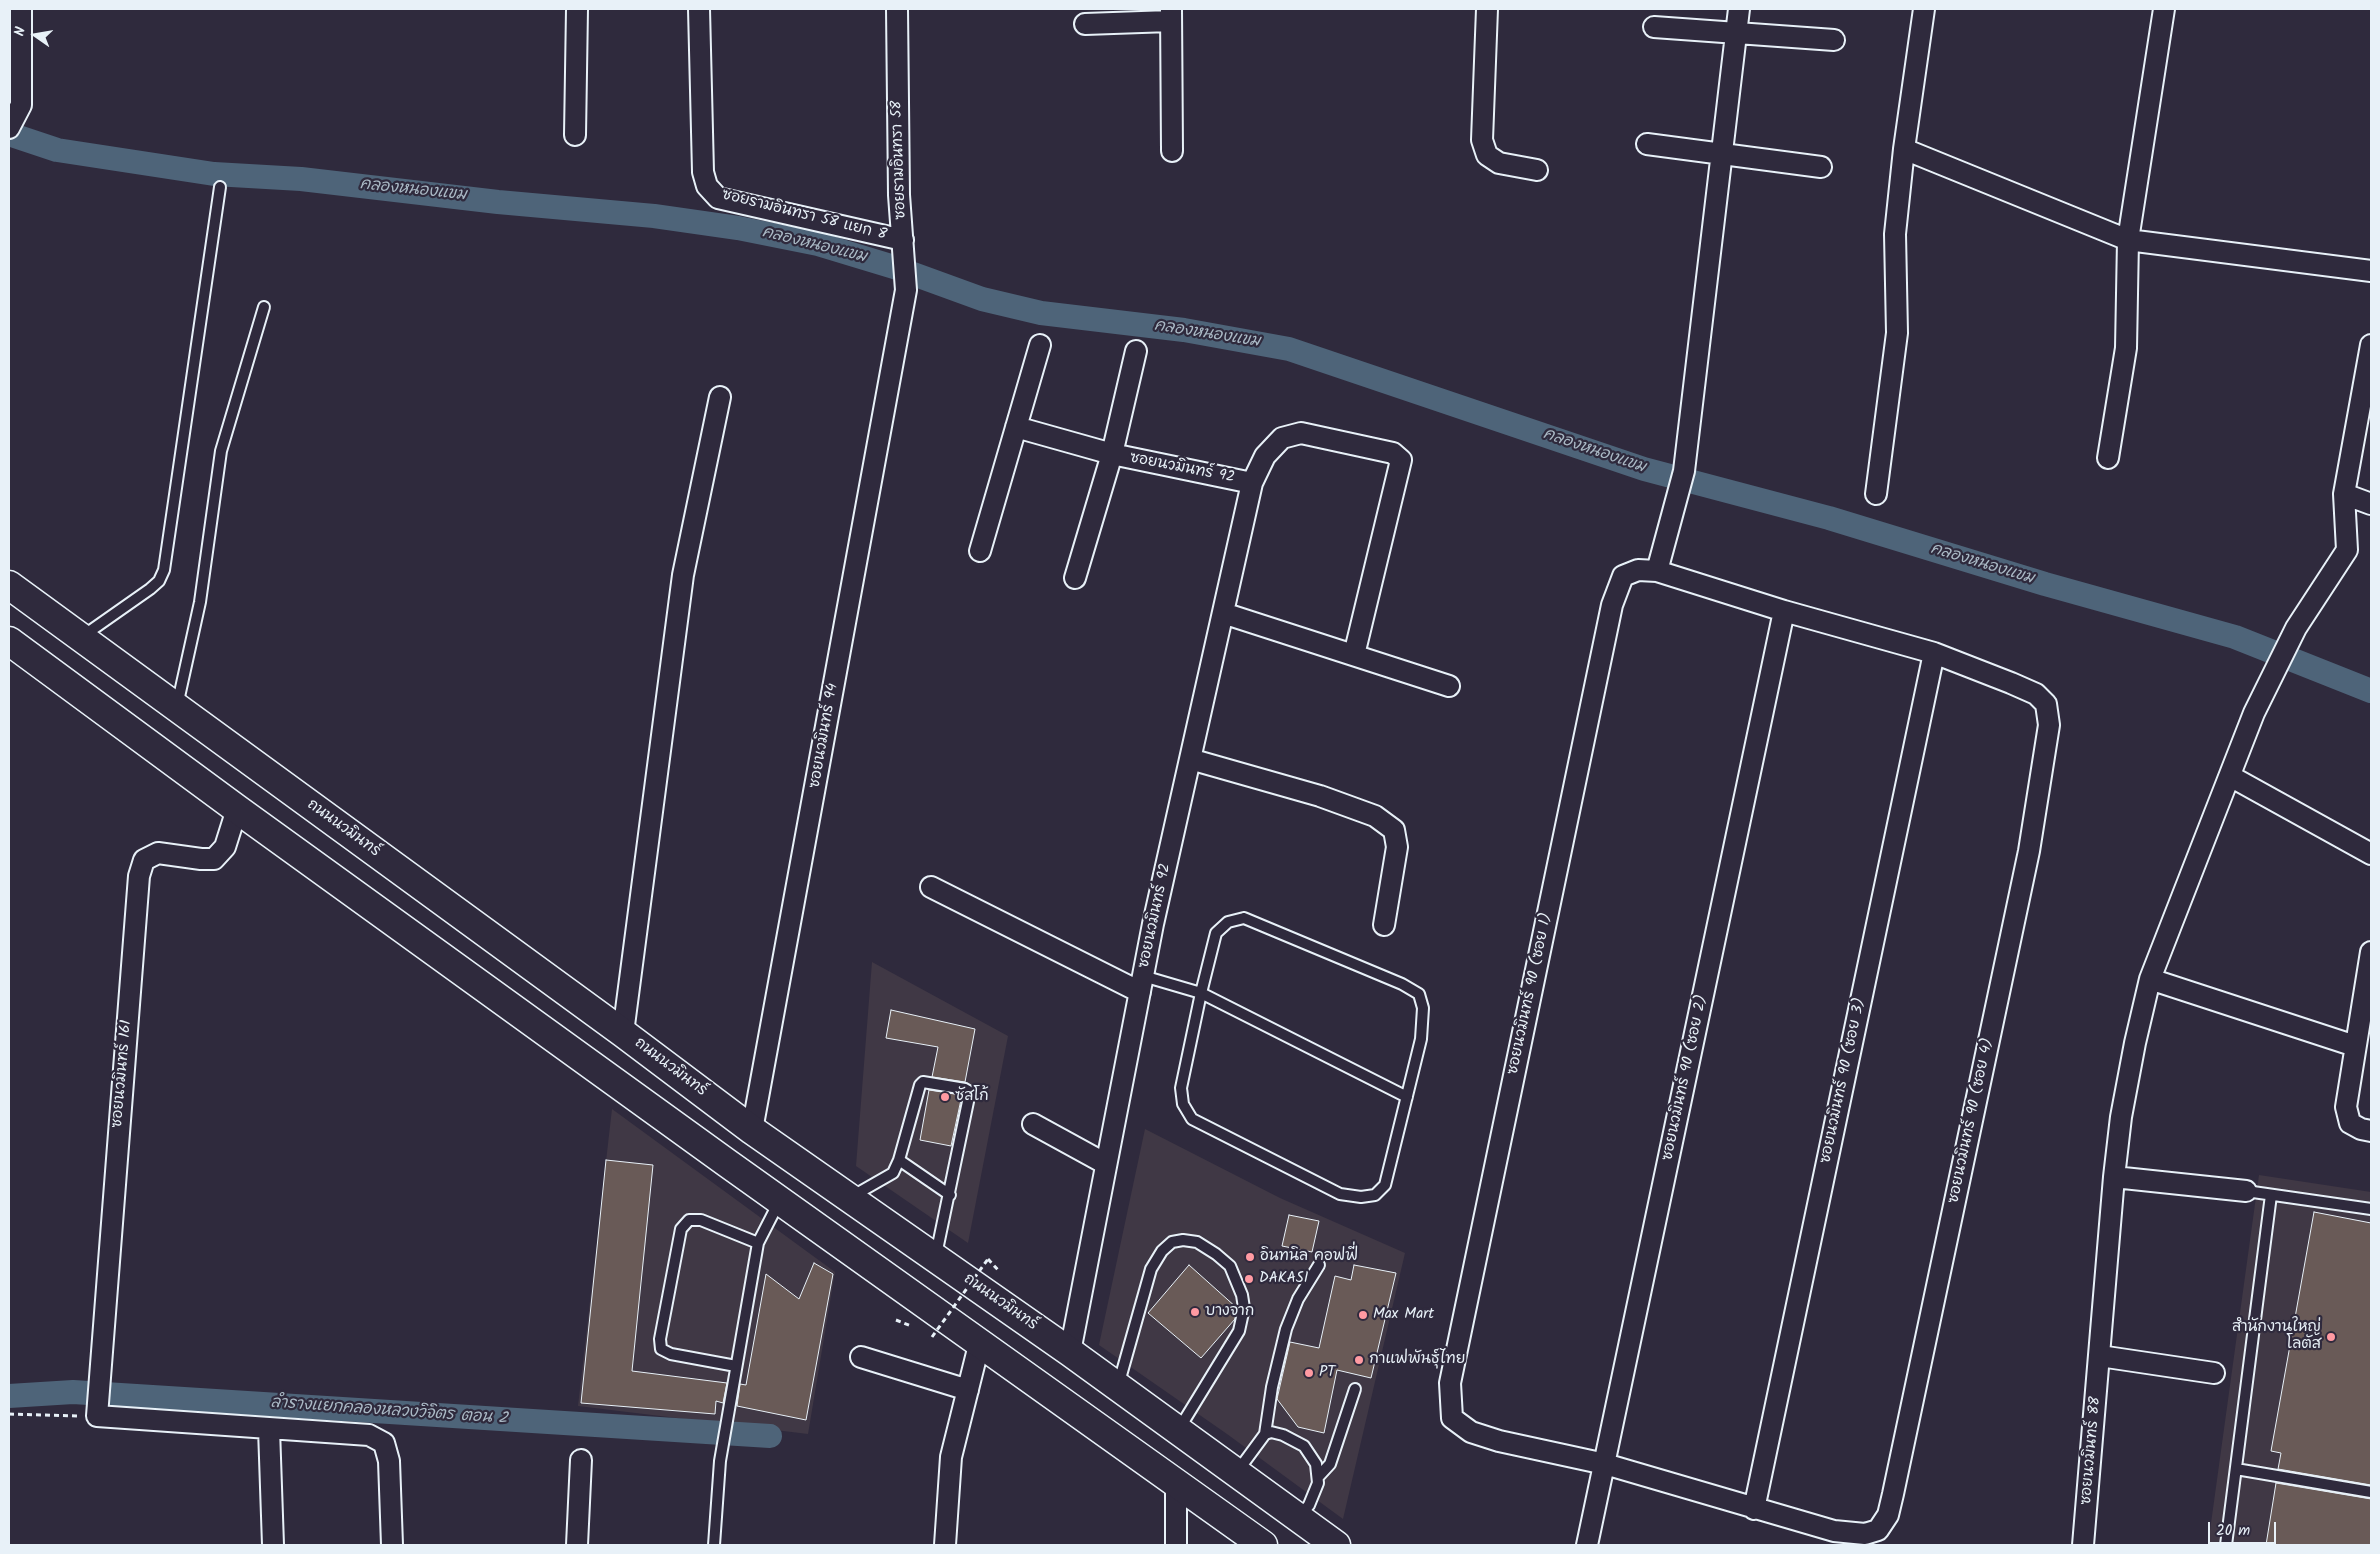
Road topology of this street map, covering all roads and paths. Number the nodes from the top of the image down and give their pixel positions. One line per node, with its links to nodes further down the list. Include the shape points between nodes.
1 (21, 9): 14 (street, via 21,104)
2 (577, 9): 15 (street)
3 (698, 9): 24 (street, ซอยรามอินทรา 58 แยก 8, via 703,172 707,186 718,198)
4 (897, 9): 24 (street, ซอยรามอินทรา 58, via 899,195)
5 (1487, 9): 21 (street, via 1482,140 1487,155 1499,163)
6 (1740, 9): 12 (street)
7 (1924, 9): 17 (street)
8 (2164, 9): 23 (street)
9 (1171, 15): 10 (street); 18 (street)
10 (1085, 24)
11 (1654, 26): 12 (street)
12 (1736, 34): 13 (street); 19 (street)
13 (1834, 40)
14 (9, 128)
15 (575, 135)
16 (1647, 144): 19 (street)
17 (1904, 149): 23 (street); 36 (street, via 1895,234 1897,332)
18 (1172, 151)
19 (1722, 154): 20 (street); 40 (street, via 1684,471)
20 (1821, 167)
21 (1537, 170)
22 (220, 187): 45 (lane, via 164,570 150,589)
23 (2128, 240): 25 (street); 34 (street, via 2126,348)
24 (903, 244): 27 (street, ซอยรามอินทรา 58, via 906,290)
25 (2371, 271)
26 (264, 307): 50 (lane, via 221,451 200,602)
27 (896, 341): 66 (street, ซอยนวมินทร์ 94)
28 (1040, 344): 32 (street)
29 (2371, 345): 37 (street, ซอยนวมินทร์ 88)
30 (1136, 351): 33 (street, ซอยนวมินทร์ 92)
31 (720, 397): 62 (street, via 683,575)
32 (1016, 427): 33 (street, ซอยนวมินทร์ 92); 39 (street)
33 (1112, 454): 35 (street, ซอยนวมินทร์ 92); 41 (street, ซอยนวมินทร์ 92)
34 (2108, 458)
35 (1252, 483): 44 (street, ซอยนวมินทร์ 92); 48 (street, ซอยนวมินทร์ 92, via 1265,456 1282,438 1301,433 1393,453 1401,460)
36 (1876, 494)
37 (2344, 494): 38 (street); 52 (street, ซอยนวมินทร์ 88, via 2347,550 2296,628 2254,712)
38 (2371, 504)
39 (980, 551)
40 (1657, 571): 43 (street); 98 (street, ซอยนวมินทร์ 90 (ซอย 1), via 1638,570 1623,576 1612,606 1450,1383 1452,1418 1471,1432)
41 (1075, 578)
42 (9, 585): 45 (main road, ถนนนวมินทร์)
43 (1784, 611): 47 (street); 98 (street, ซอยนวมินทร์ 90 (ซอย 2))
44 (1223, 613): 48 (street); 51 (street, ซอยนวมินทร์ 92)
45 (80, 638): 50 (main road, ถนนนวมินทร์)
46 (9, 641): 53 (main road)
47 (1934, 654): 104 (street, ซอยนวมินทร์ 90 (ซอย 3)); 104 (street, ซอยนวมินทร์ 90 (ซอย 4), via 2036,694 2046,704 2049,725 2029,851 1888,1515 1878,1530 1865,1534 1834,1531)
48 (1354, 655): 49 (street)
49 (1449, 686)
50 (177, 708): 62 (main road, ถนนนวมินทร์)
51 (1190, 759): 56 (street, via 1320,796 1375,816 1394,830 1397,847); 59 (street, ซอยนวมินทร์ 92)
52 (2230, 776): 54 (street); 58 (street, ซอยนวมินทร์ 88)
53 (236, 810): 69 (main road); 92 (street, ซอยนวมินทร์ 161, via 225,847 214,859 158,853 144,860 139,876)
54 (2371, 854)
55 (931, 887): 59 (street)
56 (1384, 925)
57 (2371, 952): 60 (street)
58 (2150, 979): 63 (street); 71 (street, ซอยนวมินทร์ 88, via 2121,1117)
59 (1141, 984): 61 (lane); 70 (street, ซอยนวมินทร์ 92)
60 (2368, 990): 63 (street)
61 (1201, 993): 64 (lane); 64 (lane, via 1216,933 1228,922 1244,918 1402,984 1419,994 1424,1008 1421,1039); 64 (lane, via 1181,1088 1180,1097 1186,1112 1332,1190 1361,1197 1375,1195 1386,1185)
62 (623, 1033): 66 (main road, ถนนนวมินทร์)
63 (2355, 1046): 67 (street, via 2346,1107 2350,1122)
64 (1407, 1097)
65 (1033, 1124): 70 (street)
66 (752, 1130): 69 (main road); 75 (main road, ถนนนวมินทร์)
67 (2371, 1131)
68 (899, 1160): 73 (lane); 73 (lane, via 920,1084 970,1092); 75 (lane, via 893,1174)
69 (727, 1163): 76 (main road)
70 (1106, 1164): 84 (street, ซอยนวมินทร์ 92)
71 (2114, 1177): 72 (street); 85 (street, ซอยนวมินทร์ 88)
72 (2246, 1191): 74 (lane)
73 (950, 1195): 79 (lane)
74 (2270, 1195): 77 (lane); 99 (lane)
75 (850, 1197): 79 (main road, ถนนนวมินทร์)
76 (780, 1200): 78 (lane); 83 (main road)
77 (2371, 1209)
78 (758, 1243): 87 (lane); 87 (lane, via 700,1220 689,1220 681,1229 660,1338 661,1349 671,1354)
79 (936, 1258): 84 (main road, ถนนนวมินทร์)
80 (988, 1259): 82 (path, bridge)
81 (1318, 1265): 96 (lane, via 1298,1298 1286,1329)
82 (932, 1337)
83 (980, 1341): 91 (street); 102 (main road)
84 (1070, 1352): 89 (main road, ถนนนวมินทร์)
85 (2100, 1356): 88 (street); 115 (street, ซอยนวมินทร์ 88)
86 (861, 1357): 91 (street)
87 (736, 1366): 109 (lane, via 720,1461)
88 (2214, 1373)
89 (1118, 1386): 95 (main road, ถนนนวมินทร์); 95 (lane, via 1151,1269 1162,1251 1172,1242 1183,1240 1197,1242 1216,1254 1230,1266 1242,1294 1244,1308 1239,1331)
90 (1355, 1389): 101 (lane, via 1330,1464)
91 (968, 1390): 110 (street, via 951,1457)
92 (97, 1412): 93 (path); 94 (street)
93 (9, 1414)
94 (269, 1429): 106 (street); 107 (street, via 369,1435 384,1443 389,1461)
95 (1178, 1430): 100 (main road, ถนนนวมินทร์)
96 (1265, 1434): 100 (lane); 101 (lane, via 1283,1435 1304,1446 1313,1457)
97 (581, 1460): 108 (street)
98 (1605, 1464): 104 (street); 114 (street, ซอยนวมินทร์ 90 (ซอย 2))
99 (2236, 1469): 103 (lane); 116 (lane)
100 (1236, 1473): 105 (main road, ถนนนวมินทร์)
101 (1318, 1477): 105 (lane, via 1314,1496)
102 (1176, 1482): 111 (street); 112 (main road)
103 (2371, 1492)
104 (1754, 1508)
105 (1298, 1518): 113 (main road, ถนนนวมินทร์)
106 (273, 1545)
107 (392, 1545)
108 (577, 1545)
109 (714, 1545)
110 (945, 1545)
111 (1176, 1545)
112 (1263, 1545)
113 (1336, 1545)
114 (1587, 1545)
115 (2084, 1545)
116 (2226, 1545)

